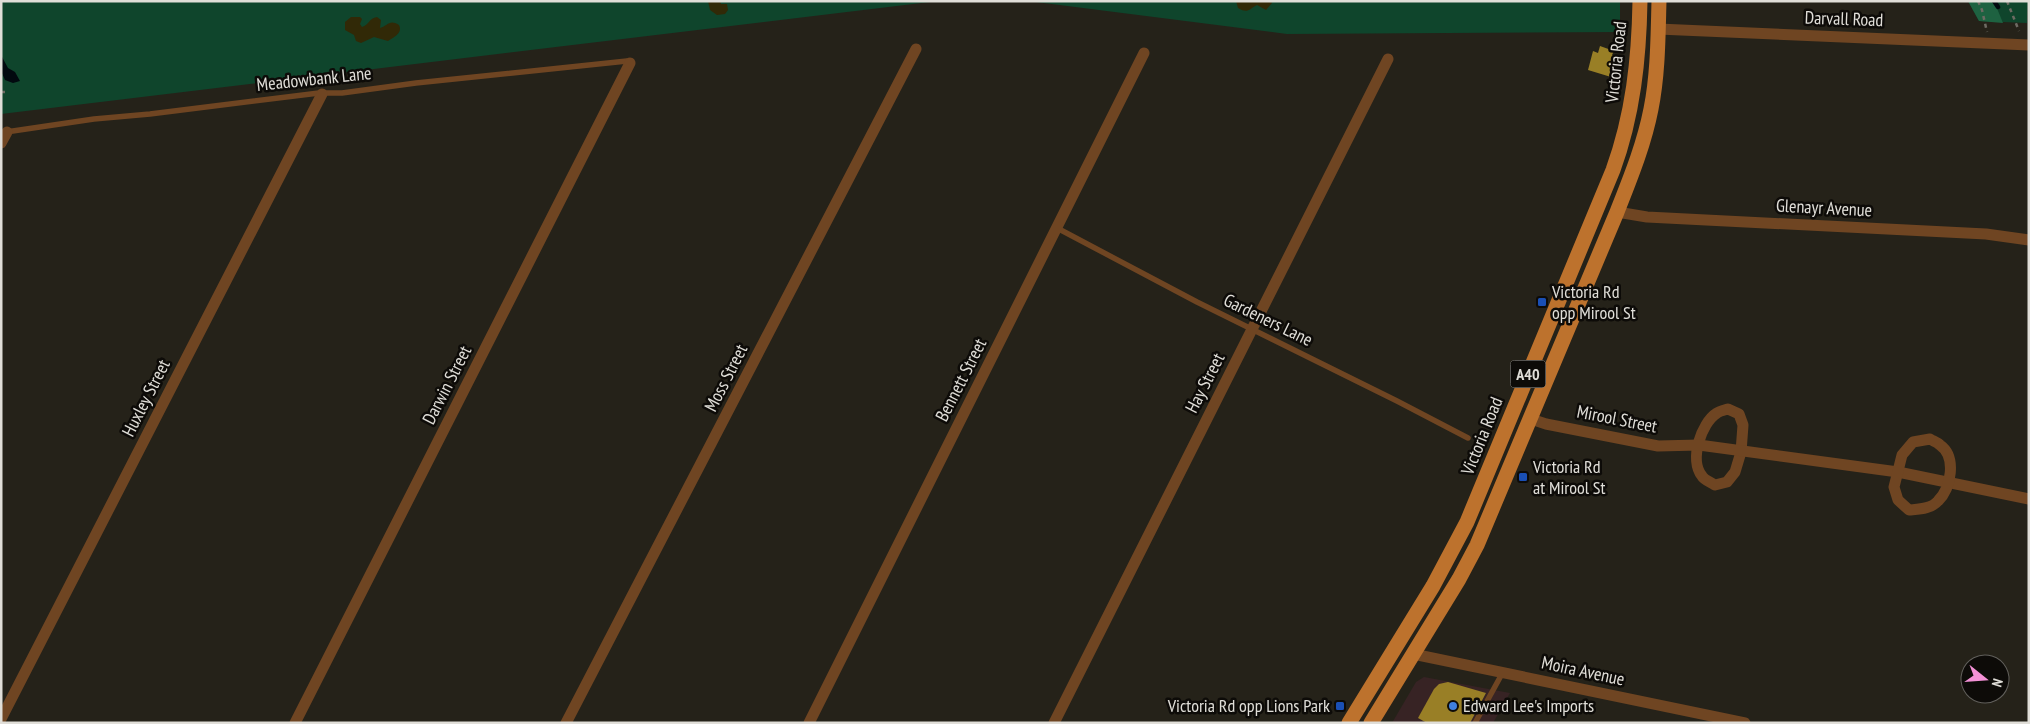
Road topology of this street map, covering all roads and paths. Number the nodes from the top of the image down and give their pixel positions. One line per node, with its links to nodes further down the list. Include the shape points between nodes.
1 (1640, 1): 34 (highway, Victoria Road / A40, via 1635,87 1626,131 1612,170 1467,522 1433,586)
2 (1659, 1): 5 (highway, A40)
3 (1978, 1): 6 (path)
4 (2007, 1): 7 (path)
5 (1658, 29): 6 (street, Darvall Road); 16 (highway, A40, via 1651,109)
6 (1989, 43): 7 (street, Darvall Road)
7 (2026, 45)
8 (916, 49): 31 (street, Moss Street)
9 (1144, 54): 17 (street, Bennett Street)
10 (1388, 59): 19 (street, Hay Street)
11 (630, 63): 14 (lane, Meadowbank Lane); 30 (street, Darwin Street)
12 (1, 92): 13 (path)
13 (7, 92)
14 (322, 94): 15 (lane, Meadowbank Lane, via 94,119); 29 (street, Huxley Street)
15 (3, 135)
16 (1617, 212): 18 (street, Glenayr Avenue, via 1647,217 1986,234); 20 (highway, A40)
17 (1057, 228): 19 (lane, Gardeners Lane); 32 (street, Bennett Street)
18 (2029, 240)
19 (1252, 330): 21 (lane, Gardeners Lane); 33 (street, Hay Street)
20 (1530, 419): 22 (street, Mirool Street, via 1658,446); 27 (highway, A40, via 1477,545)
21 (1468, 438)
22 (1699, 445): 23 (street, Mirool Street); 23 (street, via 1696,461 1702,476 1715,484 1727,482 1735,472); 23 (street, via 1705,425 1717,413 1728,409 1739,414 1743,425)
23 (1741, 452): 24 (street, Mirool Street)
24 (1898, 472): 25 (street, Mirool Street); 25 (street, via 1894,487 1898,500 1909,510 1925,509 1938,501); 25 (street, via 1902,455 1913,442 1930,439 1942,446 1951,464)
25 (1949, 482): 26 (street, Mirool Street)
26 (2029, 499)
27 (1413, 654): 28 (street, Moira Avenue); 35 (highway, A40)
28 (1502, 672): 36 (lane); 37 (street, Moira Avenue)
29 (1, 719)
30 (295, 723)
31 (566, 723)
32 (809, 723)
33 (1054, 723)
34 (1349, 723)
35 (1371, 723)
36 (1475, 723)
37 (1745, 723)

